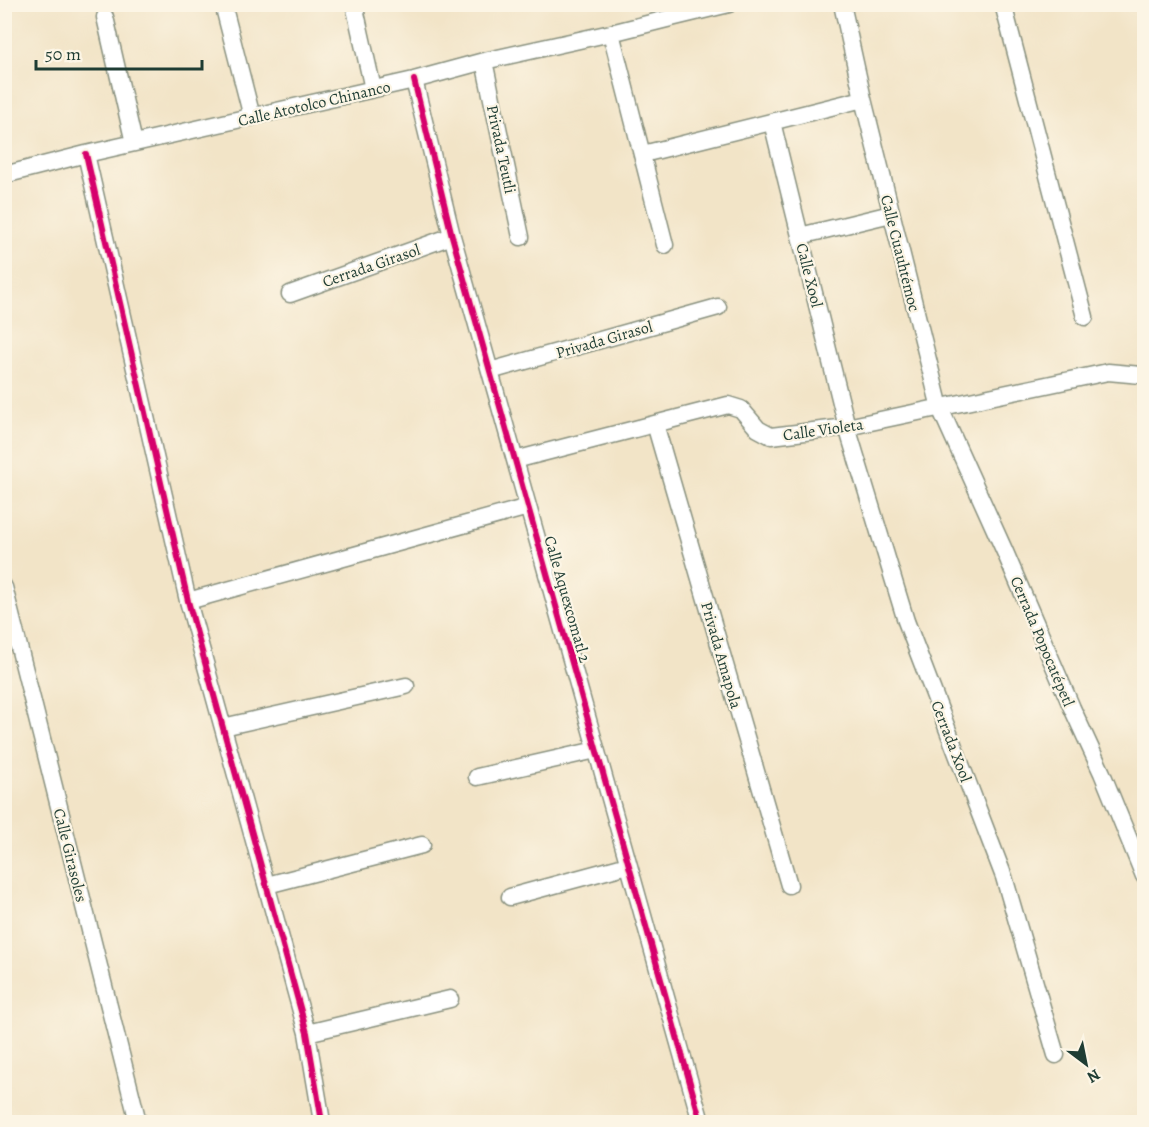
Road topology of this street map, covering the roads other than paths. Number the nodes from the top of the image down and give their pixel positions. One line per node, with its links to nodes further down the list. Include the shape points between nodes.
1 (223, 4): 13 (street)
2 (354, 4): 11 (street)
3 (729, 4): 6 (street, Calle Atotolco Chinanco)
4 (842, 4): 12 (street, Calle Cuauhtémoc)
5 (1003, 4): 26 (street)
6 (673, 11): 8 (street, Calle Atotolco Chinanco)
7 (105, 17): 15 (street)
8 (611, 33): 9 (street, Calle Atotolco Chinanco); 17 (street)
9 (484, 60): 10 (street, Calle Atotolco Chinanco); 22 (street, Privada Teutli)
10 (414, 80): 11 (street, Calle Atotolco Chinanco); 21 (street, Calle Aquexcomatl 2)
11 (373, 89): 13 (street, Calle Atotolco Chinanco)
12 (863, 99): 14 (street); 19 (street, Calle Cuauhtémoc)
13 (252, 117): 15 (street, Calle Atotolco Chinanco)
14 (772, 122): 17 (street); 20 (street, Calle Xool)
15 (134, 143): 16 (street, Calle Atotolco Chinanco)
16 (86, 154): 18 (street, Calle Atotolco Chinanco); 35 (street)
17 (643, 154): 23 (street)
18 (4, 175)
19 (891, 214): 20 (street); 29 (street, Calle Cuauhtémoc)
20 (800, 236): 31 (street, Calle Xool)
21 (452, 237): 24 (street, Cerrada Girasol); 27 (street, Calle Aquexcomatl 2)
22 (521, 237)
23 (665, 245)
24 (290, 294)
25 (718, 307): 27 (street, Privada Girasol)
26 (1085, 317)
27 (490, 371): 32 (street, Calle Aquexcomatl 2)
28 (1144, 376): 29 (street, Calle Violeta, via 1108,372)
29 (940, 408): 31 (street, Calle Violeta); 42 (street, Cerrada Popocatépetl)
30 (655, 424): 31 (street, Calle Violeta, via 728,405 741,409 758,429 771,436); 32 (street, Calle Violeta); 44 (street, Privada Amapola)
31 (847, 427): 48 (street, Cerrada Xool, via 906,621 1004,877)
32 (515, 460): 33 (street, Calle Aquexcomatl 2)
33 (528, 507): 35 (street); 38 (street, Calle Aquexcomatl 2)
34 (4, 587): 49 (street, Calle Girasoles)
35 (188, 601): 37 (street)
36 (406, 686): 37 (street)
37 (223, 728): 43 (street)
38 (596, 750): 39 (street); 41 (street, Calle Aquexcomatl 2)
39 (477, 777)
40 (422, 845): 43 (street)
41 (628, 864): 45 (street); 51 (street, Calle Aquexcomatl 2)
42 (1144, 876)
43 (267, 885): 47 (street)
44 (789, 885)
45 (510, 897)
46 (450, 999): 47 (street)
47 (307, 1033): 50 (street)
48 (1056, 1055)
49 (138, 1122)
50 (322, 1122)
51 (701, 1122)

